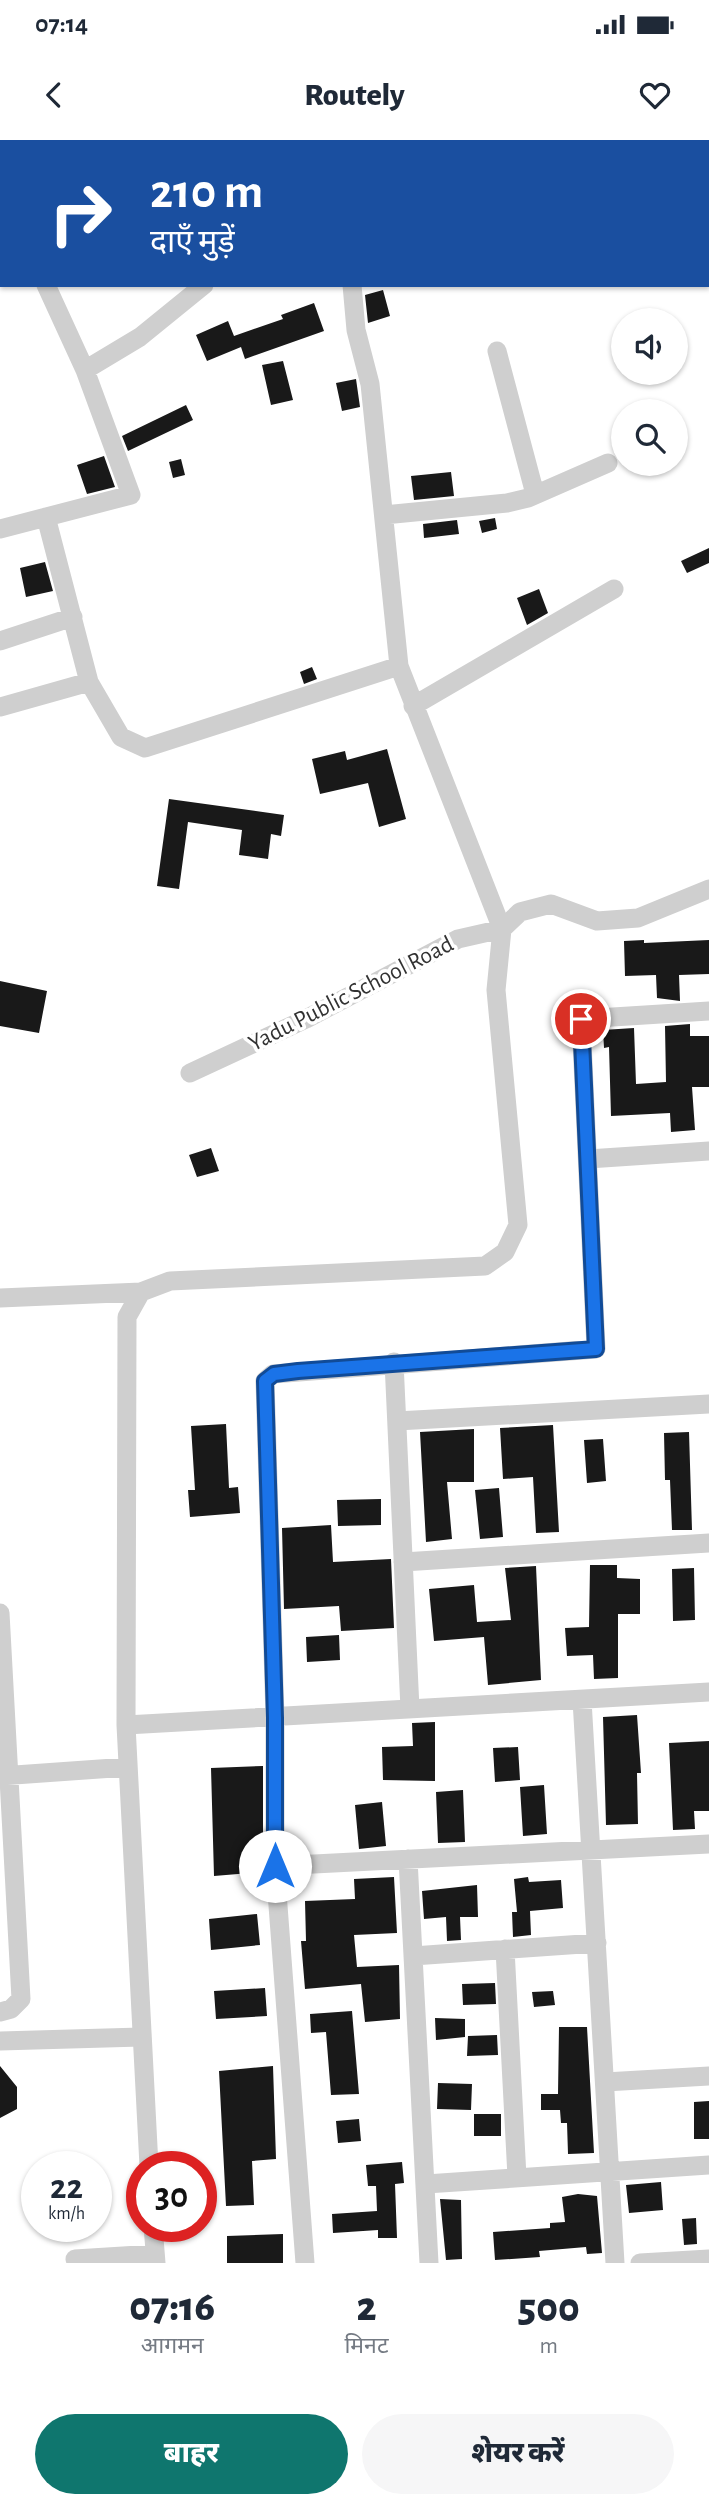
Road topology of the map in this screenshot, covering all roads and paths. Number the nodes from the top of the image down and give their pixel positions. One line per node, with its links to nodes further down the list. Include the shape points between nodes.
1 (47, 287): 5 (street)
2 (202, 287): 5 (street, via 140,337)
3 (352, 287): 8 (street, via 356,330 370,384)
4 (497, 351): 7 (street)
5 (85, 370): 9 (street, via 131,495)
6 (608, 463): 7 (street)
7 (535, 494): 8 (street, via 508,503)
8 (384, 514): 14 (street)
9 (46, 517): 10 (street); 12 (street)
10 (0, 530)
11 (614, 589): 16 (street)
12 (73, 617): 13 (street); 15 (street)
13 (0, 641)
14 (399, 666): 15 (street, via 145,748 121,737); 16 (street)
15 (89, 682): 17 (street)
16 (414, 706): 19 (street)
17 (0, 707)
18 (709, 890): 19 (street, Yadu Public School Road, via 638,918 597,922 551,904 520,912)
19 (502, 929): 21 (street, Yadu Public School Road, via 458,939 306,1019); 24 (street, via 496,990 518,1225 505,1252 485,1266 170,1281)
20 (709, 1011): 23 (street, via 581,1019)
21 (190, 1073)
22 (709, 1151): 23 (street)
23 (588, 1159): 26 (street, via 596,1349)
24 (141, 1292): 25 (street); 36 (street, via 127,1317)
25 (0, 1298)
26 (394, 1362): 28 (street); 35 (street, via 274,1374 265,1381)
27 (709, 1404): 28 (street)
28 (397, 1421): 30 (street)
29 (709, 1544): 30 (street)
30 (403, 1562): 34 (street)
31 (0, 1613): 38 (street)
32 (709, 1692): 33 (street)
33 (582, 1700): 34 (street); 40 (street)
34 (410, 1709): 35 (street)
35 (275, 1718): 36 (street); 42 (street)
36 (126, 1726): 37 (street)
37 (128, 1767): 38 (street); 47 (street)
38 (5, 1776): 46 (street, via 21,1999)
39 (709, 1843): 40 (street)
40 (592, 1850): 41 (street); 43 (street)
41 (408, 1859): 42 (street); 45 (street)
42 (275, 1866): 59 (street)
43 (597, 1942): 44 (street); 50 (street)
44 (505, 1949): 45 (street); 54 (street)
45 (413, 1956): 55 (street)
46 (0, 2012)
47 (141, 2037): 48 (street); 51 (street)
48 (0, 2041)
49 (709, 2076): 50 (street)
50 (605, 2082): 53 (street)
51 (148, 2151)
52 (709, 2165): 53 (street)
53 (610, 2171): 54 (street); 61 (street)
54 (517, 2177): 55 (street)
55 (426, 2184): 60 (street)
56 (156, 2258): 57 (street)
57 (75, 2259)
58 (709, 2259): 62 (street)
59 (305, 2263)
60 (429, 2263)
61 (615, 2263)
62 (640, 2263)

